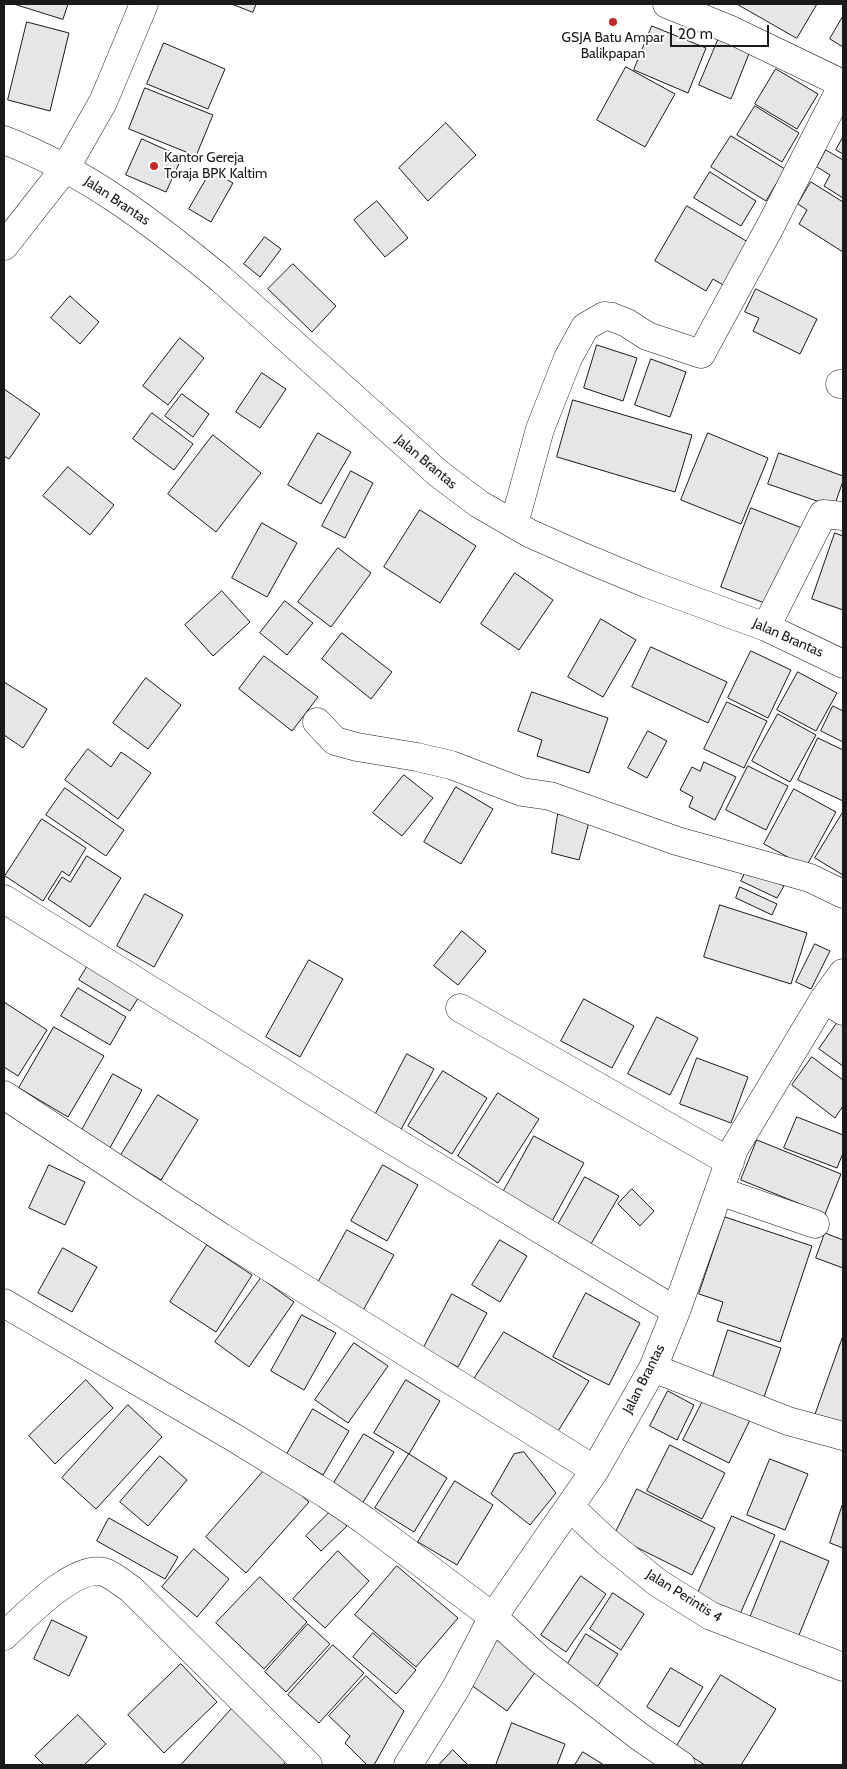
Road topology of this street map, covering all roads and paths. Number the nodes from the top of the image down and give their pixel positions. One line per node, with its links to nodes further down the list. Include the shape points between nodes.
1 (144, 4): 5 (street, via 102,102)
2 (667, 4): 3 (street, via 731,30)
3 (843, 84): 8 (street, via 701,354 647,336 612,317 604,316 585,327 568,358 540,429)
4 (4, 140): 5 (street, Jalan Brantas)
5 (66, 168): 6 (street); 8 (street, Jalan Brantas, via 102,189 188,252 439,474)
6 (4, 246)
7 (843, 516): 9 (street, via 822,514)
8 (514, 524): 9 (street, Jalan Brantas, via 648,584)
9 (766, 627): 10 (street, Jalan Brantas)
10 (843, 664)
11 (317, 722): 12 (street, via 335,741 451,765 522,792 550,796 677,841 810,878)
12 (843, 894)
13 (4, 899): 22 (street, via 376,1131)
14 (843, 973): 15 (street, Jalan Brantas)
15 (833, 1005): 18 (street, Jalan Brantas, via 734,1149)
16 (460, 1008): 18 (street)
17 (4, 1095): 25 (street, via 221,1237)
18 (730, 1162): 19 (street, Jalan Brantas)
19 (720, 1191): 20 (street); 22 (street, Jalan Brantas)
20 (815, 1224)
21 (4, 1304): 27 (street, via 326,1494)
22 (676, 1311): 23 (street, Jalan Brantas)
23 (653, 1368): 24 (street, via 788,1421); 25 (street, Jalan Brantas)
24 (843, 1436)
25 (595, 1470): 26 (street, Jalan Brantas)
26 (570, 1507): 27 (street, Jalan Brantas); 29 (street, Jalan Perintis 4, via 658,1583 711,1616)
27 (493, 1617): 31 (street, Jalan Brantas, via 456,1688); 32 (street, via 539,1658)
28 (4, 1636): 30 (street, via 66,1582 78,1575 103,1572 130,1589)
29 (843, 1667)
30 (308, 1765)
31 (408, 1765)
32 (681, 1765)

